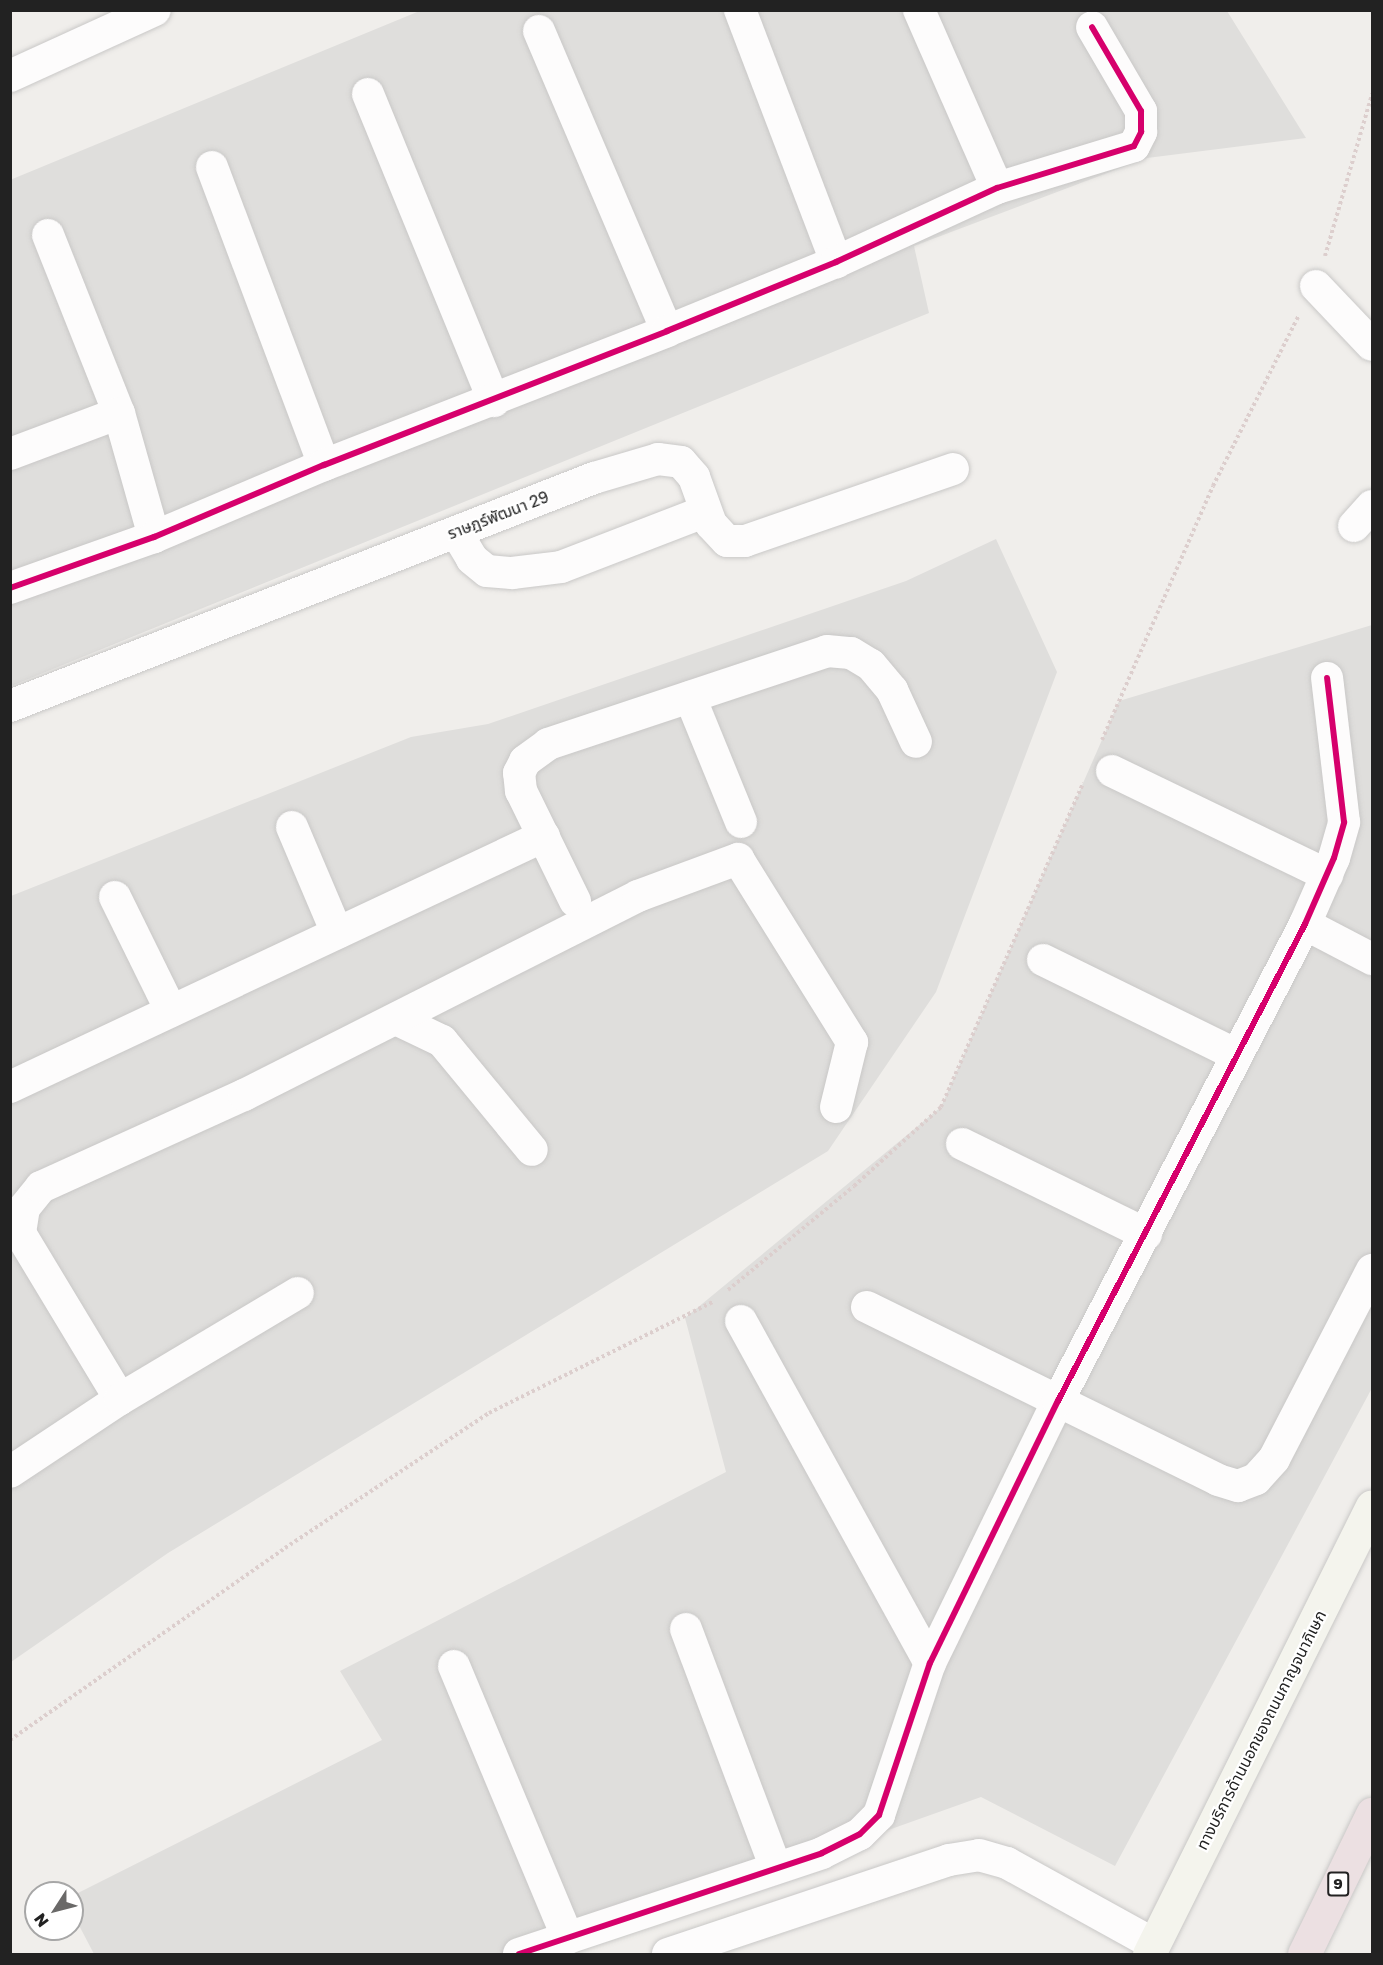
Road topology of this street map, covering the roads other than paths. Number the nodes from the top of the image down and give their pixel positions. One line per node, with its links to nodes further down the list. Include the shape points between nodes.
1 (155, 10): 6 (street)
2 (740, 10): 11 (street)
3 (919, 10): 9 (street)
4 (1092, 27): 9 (street, via 1141,111 1141,132 1134,146)
5 (539, 31): 13 (street)
6 (10, 76)
7 (368, 94): 15 (street)
8 (212, 167): 18 (street)
9 (997, 188): 11 (street)
10 (48, 235): 16 (street)
11 (836, 262): 13 (street)
12 (1316, 286): 14 (street)
13 (668, 331): 15 (street)
14 (1372, 345)
15 (494, 401): 18 (street)
16 (118, 413): 17 (street); 22 (street)
17 (10, 454)
18 (324, 465): 22 (street)
19 (953, 469): 20 (street, ราษฎร์พัฒนา 29, via 745,541 727,541 711,524)
20 (706, 511): 21 (street, via 561,567 512,573 487,571 472,559); 21 (street, ราษฎร์พัฒนา 29, via 694,477 681,462 658,459 594,478)
21 (456, 532): 26 (street, ราษฎร์พัฒนา 29)
22 (154, 537): 23 (street)
23 (10, 588)
24 (1327, 678): 32 (street, via 1344,822)
25 (690, 697): 27 (street, via 827,651 851,653 871,665 892,690); 29 (street); 31 (street, via 548,744 525,761 519,774 521,791)
26 (10, 706)
27 (916, 742)
28 (1112, 771): 32 (street)
29 (741, 822)
30 (292, 827): 36 (street)
31 (544, 836): 34 (street); 36 (street)
32 (1327, 875): 35 (street)
33 (115, 897): 39 (street)
34 (575, 901)
35 (1305, 924): 37 (street); 41 (street)
36 (337, 933): 39 (street)
37 (1372, 959)
38 (1043, 960): 41 (street)
39 (171, 1011): 42 (street)
40 (396, 1018): 43 (street, via 638,896 738,859 852,1042); 45 (street, via 442,1041); 51 (street, via 244,1095 41,1187 24,1208 20,1233)
41 (1237, 1055): 46 (street)
42 (10, 1087)
43 (836, 1107)
44 (962, 1144): 46 (street)
45 (532, 1150)
46 (1146, 1234): 52 (street)
47 (1372, 1270): 52 (street, via 1274,1459 1256,1479 1238,1486)
48 (298, 1293): 51 (street)
49 (867, 1307): 52 (street)
50 (741, 1321): 56 (street)
51 (120, 1399): 53 (street)
52 (1058, 1401): 56 (street)
53 (10, 1472)
54 (1372, 1506): 61 (main road, ทางบริการด้านนอกของถนนกาญจนาภิเษก)
55 (686, 1629): 59 (street)
56 (930, 1663): 59 (street, via 879,1815 860,1834 822,1853)
57 (454, 1666): 60 (street)
58 (1372, 1814): 64 (highway, 9)
59 (776, 1868): 60 (street)
60 (568, 1938): 62 (street)
61 (1152, 1949): 63 (street, via 1007,1863 979,1856 949,1860)
62 (519, 1954)
63 (668, 1954)
64 (1304, 1954)

